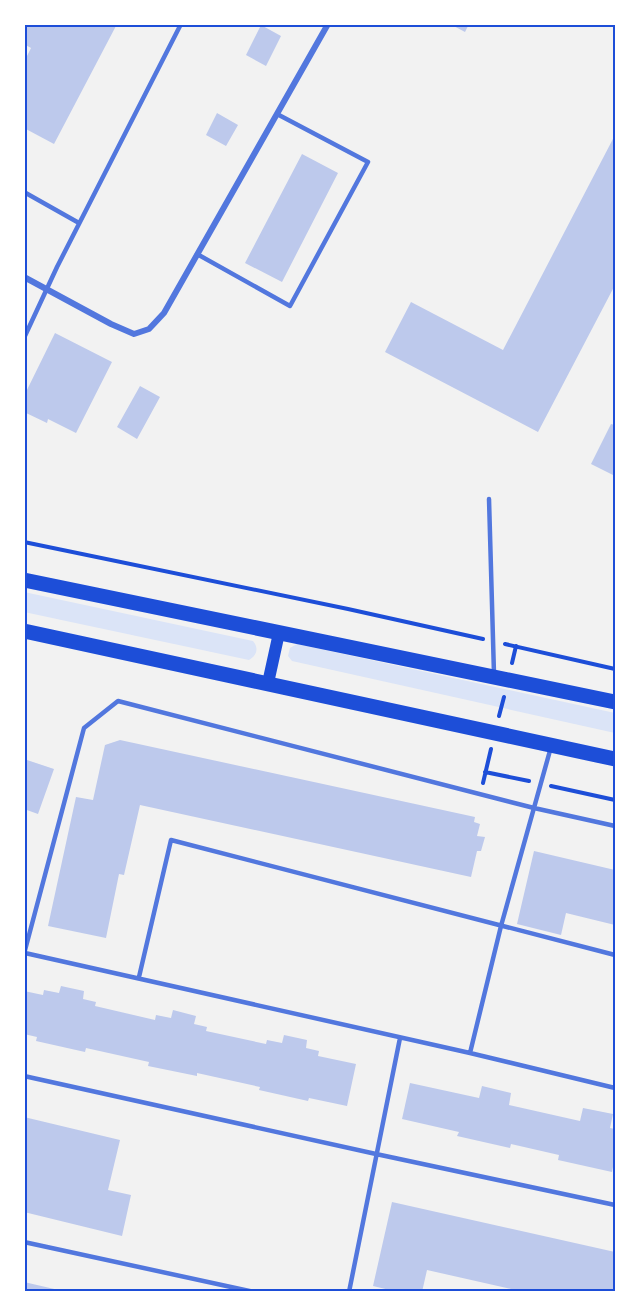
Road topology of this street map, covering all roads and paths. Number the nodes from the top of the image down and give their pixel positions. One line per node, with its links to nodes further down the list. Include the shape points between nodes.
1 (181, 24): 5 (lane)
2 (328, 24): 3 (street)
3 (277, 114): 6 (street); 6 (lane, via 368,162 290,306)
4 (24, 192): 5 (lane)
5 (79, 223): 8 (lane)
6 (197, 254): 8 (street, via 164,313 149,329 134,334)
7 (24, 277): 8 (street)
8 (47, 289): 9 (lane)
9 (24, 338)
10 (489, 499): 15 (lane)
11 (24, 542): 15 (path)
12 (24, 580): 14 (main road)
13 (24, 631): 18 (main road)
14 (279, 633): 17 (main road); 18 (main road)
15 (493, 641): 16 (path); 17 (lane)
16 (615, 669)
17 (494, 677): 19 (main road)
18 (268, 683): 20 (main road)
19 (615, 702)
20 (552, 745): 21 (main road); 22 (lane)
21 (615, 759)
22 (534, 808): 23 (lane); 24 (lane); 25 (lane, via 118,701 84,728)
23 (615, 826)
24 (501, 926): 26 (lane); 27 (lane, via 171,840); 29 (lane)
25 (25, 953): 27 (lane)
26 (615, 955)
27 (139, 977): 28 (lane)
28 (400, 1038): 29 (lane); 32 (lane)
29 (471, 1053): 31 (lane)
30 (24, 1076): 32 (lane)
31 (615, 1088)
32 (376, 1154): 33 (lane); 36 (lane)
33 (615, 1205)
34 (24, 1242): 35 (lane)
35 (254, 1292)
36 (349, 1292)

